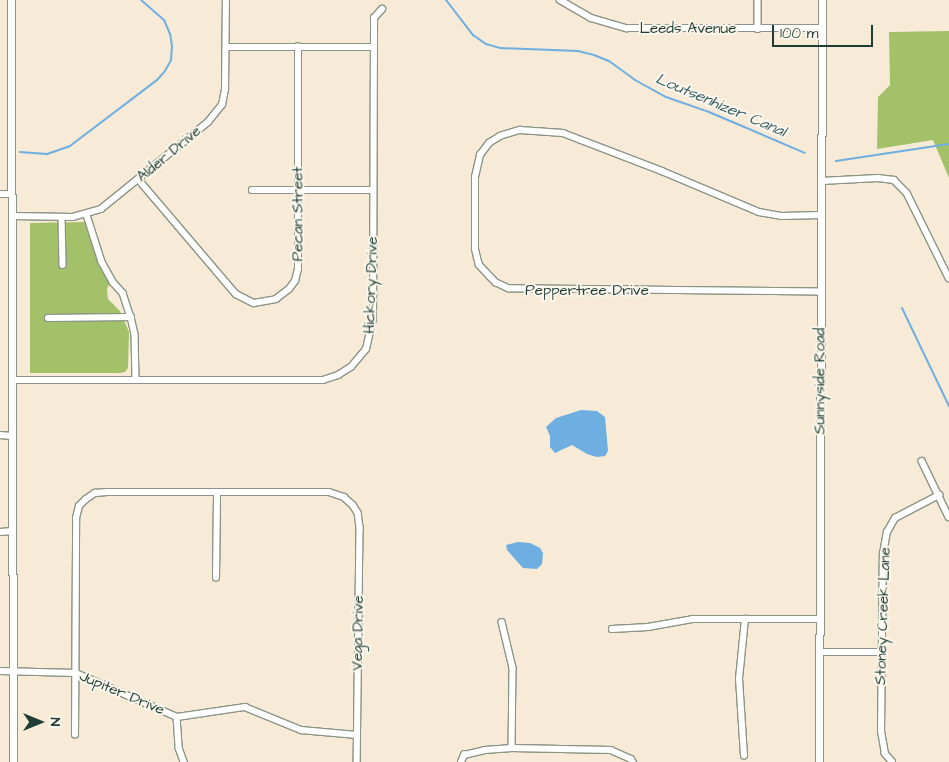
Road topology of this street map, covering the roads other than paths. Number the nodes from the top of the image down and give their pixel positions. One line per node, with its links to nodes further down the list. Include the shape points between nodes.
1 (11, 0): 18 (street)
2 (226, 0): 9 (street, Alder Drive)
3 (560, 0): 8 (street, Leeds Avenue, via 591,18 627,28)
4 (758, 0): 8 (street)
5 (822, 0): 7 (street, Sunnyside Road)
6 (382, 9): 11 (street, Hickory Drive, via 374,18)
7 (822, 28): 8 (street, Leeds Avenue); 13 (street, Sunnyside Road)
8 (758, 29)
9 (226, 47): 10 (street); 12 (street, Alder Drive, via 222,105 208,122)
10 (298, 47): 11 (street); 15 (street, Pecan Street)
11 (374, 47): 16 (street, Hickory Drive)
12 (139, 180): 15 (street, Pecan Street, via 236,294 254,303 276,299 295,281 298,268); 19 (street, Alder Drive, via 101,209)
13 (822, 181): 20 (street, Sunnyside Road); 24 (street, via 894,180 907,193)
14 (252, 190): 15 (street)
15 (298, 190): 16 (street)
16 (373, 190): 29 (street, Hickory Drive, via 372,327 366,349 351,367 322,380)
17 (0, 194): 18 (street)
18 (12, 194): 21 (street)
19 (87, 214): 22 (street, Alder Drive); 26 (street, via 102,262 123,293)
20 (821, 215): 25 (street, Sunnyside Road); 25 (street, Peppertree Drive, via 781,216 759,212 563,133 520,130 500,136 489,143 480,156 475,177 474,249 479,265 496,283 509,289)
21 (12, 216): 22 (street, Alder Drive); 28 (street)
22 (62, 217): 23 (street)
23 (63, 265)
24 (949, 278)
25 (821, 292): 40 (street, Sunnyside Road)
26 (131, 317): 27 (street); 29 (street, via 135,335)
27 (48, 318)
28 (13, 380): 29 (street, Hickory Drive); 31 (street)
29 (136, 380)
30 (0, 436): 31 (street)
31 (12, 436): 36 (street)
32 (922, 461): 34 (street)
33 (217, 493): 38 (street); 47 (street, via 107,492 96,494 79,506 76,518); 50 (street, Vega Drive, via 329,492 344,497 358,513)
34 (939, 495): 35 (street); 44 (street, Stoney Creek Lane, via 895,518 887,532 883,554)
35 (949, 517)
36 (13, 531): 37 (street); 46 (street)
37 (0, 532)
38 (216, 578)
39 (745, 619): 40 (street); 42 (street, via 693,619); 52 (street, via 740,680)
40 (820, 619): 43 (street, Sunnyside Road)
41 (502, 622): 51 (street, via 513,668)
42 (612, 629)
43 (820, 652): 44 (street); 58 (street, Sunnyside Road)
44 (882, 652): 59 (street, Stoney Creek Lane, via 881,732 885,754)
45 (0, 671): 46 (street, Jupiter Drive)
46 (13, 671): 47 (street, Jupiter Drive); 53 (street)
47 (76, 673): 48 (street, Jupiter Drive); 49 (street)
48 (177, 717): 50 (street, Jupiter Drive, via 245,707 301,730); 54 (street, via 179,748)
49 (74, 735)
50 (357, 735): 55 (street, Vega Drive)
51 (512, 748): 56 (street, via 485,750 464,756); 57 (street, via 611,750)
52 (744, 756)
53 (12, 762)
54 (184, 762)
55 (358, 762)
56 (462, 762)
57 (633, 762)
58 (820, 762)
59 (892, 762)

